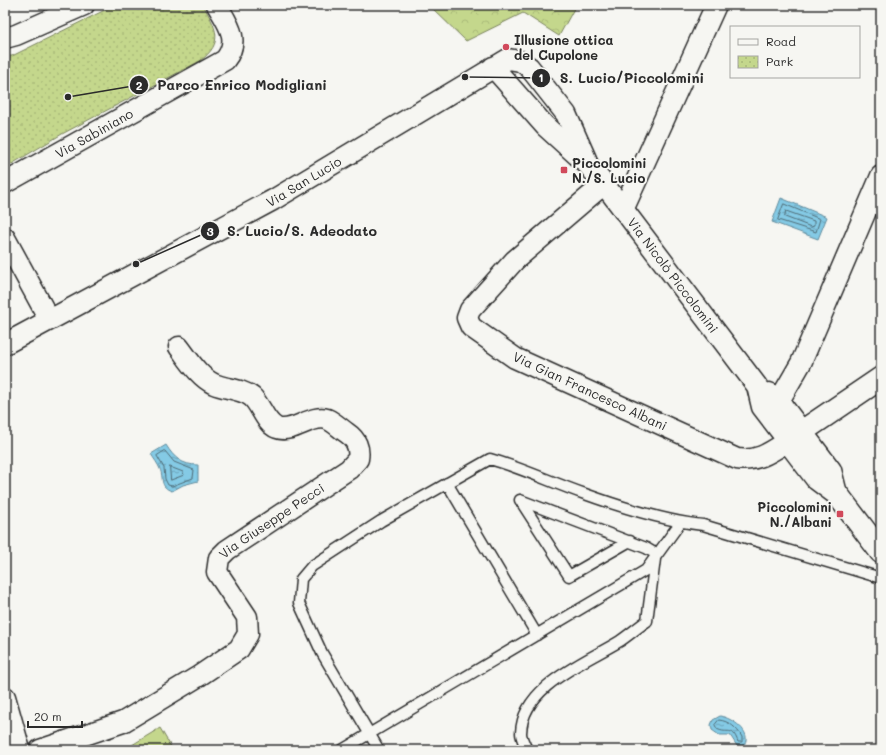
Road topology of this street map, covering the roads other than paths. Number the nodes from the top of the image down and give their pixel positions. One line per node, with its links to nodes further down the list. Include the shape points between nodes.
1 (84, 5): 4 (street)
2 (217, 5): 8 (street, Via Sabiniano, via 232,36 231,53 225,60)
3 (716, 5): 10 (street)
4 (5, 38)
5 (493, 67): 6 (street, Via Nicolò Piccolomini, via 545,126); 6 (street, Via Nicolò Piccolomini, via 511,59 529,67 566,114); 12 (street, Via San Lucio, via 273,200)
6 (588, 165): 9 (street, Via Nicolò Piccolomini)
7 (881, 176): 17 (street, via 801,363)
8 (5, 183)
9 (604, 184): 10 (street, Via Nicolò Piccolomini); 18 (street, Via Gian Francesco Albani, via 515,260 470,310 467,318 471,326 514,358 737,458 758,458)
10 (623, 210): 16 (street, Via Nicolò Piccolomini)
11 (5, 238): 12 (street)
12 (49, 319): 13 (street, Via San Lucio)
13 (5, 344)
14 (179, 347): 29 (street, Via Giuseppe Pecci, via 210,382 252,397 277,428 286,429 323,419 329,420 351,436 358,445 358,459 349,469 226,550 219,558 217,572 247,617 248,634 239,649 123,722)
15 (881, 378): 18 (main road)
16 (757, 386): 17 (street, Via Nicolò Piccolomini); 18 (street, Via Nicolò Piccolomini, via 762,407)
17 (779, 401): 18 (street, Via Nicolò Piccolomini)
18 (796, 436): 22 (main road, Via Nicolò Piccolomini, via 817,479 836,494)
19 (447, 484): 20 (lane, via 490,459 585,494); 25 (lane); 27 (lane, via 374,525 312,566 301,579 299,603 322,653)
20 (680, 523): 23 (lane); 24 (lane, via 703,525)
21 (630, 541): 21 (lane, via 569,576 520,500 571,519); 23 (lane)
22 (881, 552)
23 (656, 554): 25 (lane, via 646,570); 32 (lane, via 647,621 622,640 550,682 535,698 525,713 521,734)
24 (881, 578)
25 (537, 635): 27 (lane)
26 (5, 697): 28 (street)
27 (370, 734): 30 (lane); 31 (lane)
28 (20, 750)
29 (40, 750)
30 (342, 750)
31 (379, 750)
32 (527, 750)

